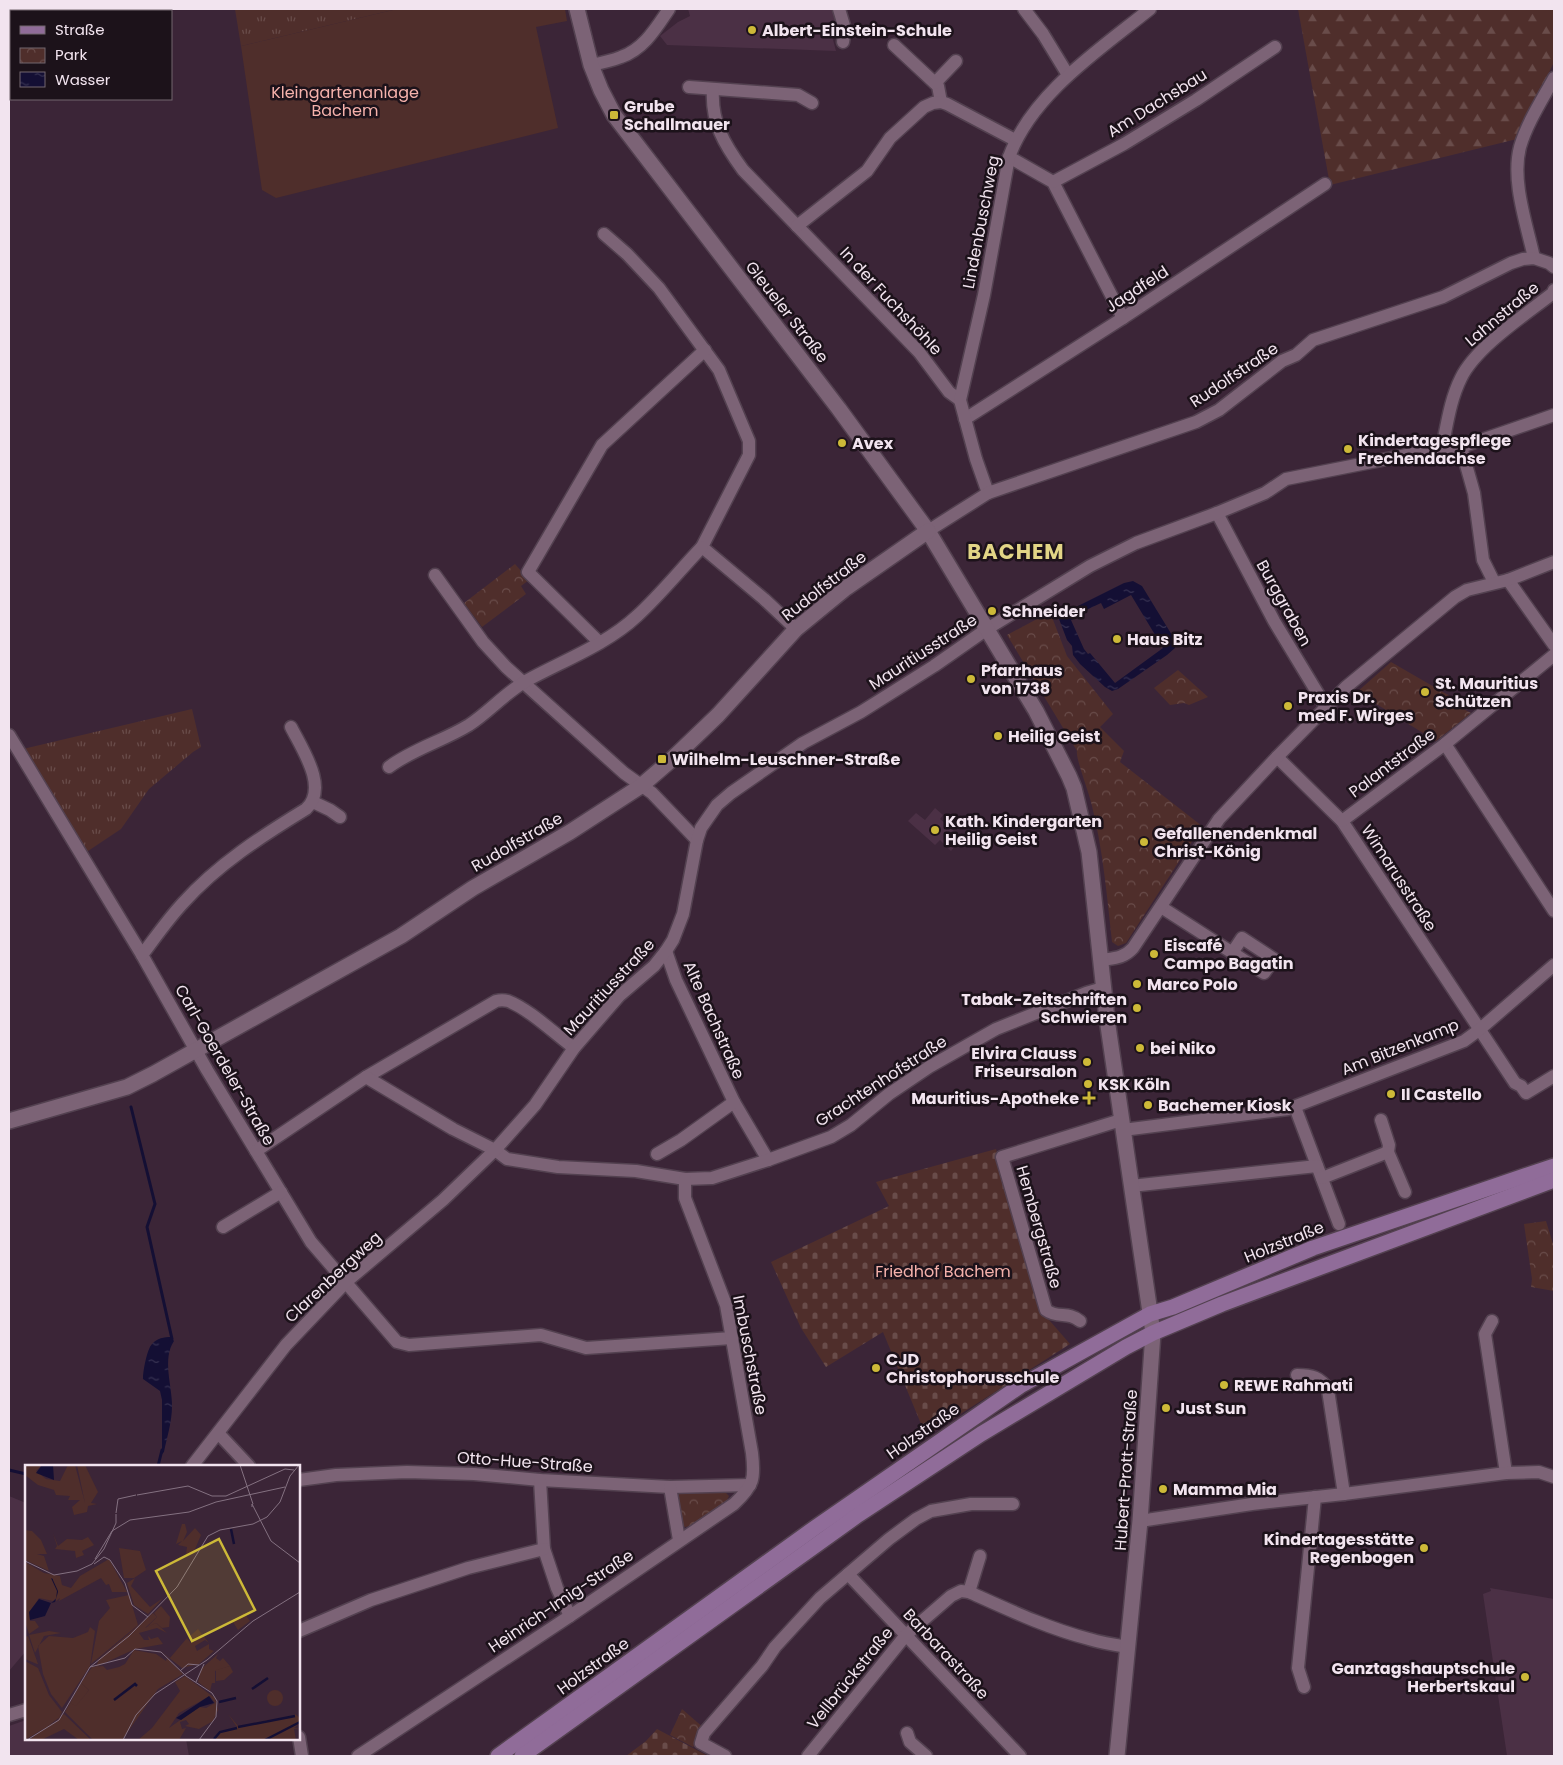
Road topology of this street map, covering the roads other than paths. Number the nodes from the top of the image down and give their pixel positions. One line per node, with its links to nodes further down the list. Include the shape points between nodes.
1 (577, 9): 10 (street, Gleueler Straße)
2 (670, 9): 10 (street, via 640,47 623,57)
3 (839, 9): 6 (street, via 845,29)
4 (1024, 9): 11 (street, via 1044,34)
5 (1150, 9): 11 (street, Lindenbuschweg)
6 (843, 42)
7 (894, 45): 13 (street)
8 (1275, 47): 20 (street, Am Dachsbau, via 1124,144)
9 (956, 61): 13 (street)
10 (591, 66): 36 (street, Gleueler Straße, via 614,115)
11 (1068, 75): 18 (street, Lindenbuschweg)
12 (1554, 78): 24 (street, via 1528,129 1518,157 1518,181)
13 (935, 82): 16 (street)
14 (689, 87): 15 (street)
15 (713, 90): 17 (street, via 798,95); 22 (street, In der Fuchshöhle, via 715,121 732,155)
16 (941, 102): 18 (street); 22 (street, via 924,107 890,138 867,171)
17 (812, 103)
18 (1015, 140): 19 (street, Lindenbuschweg)
19 (1009, 158): 20 (street); 29 (street, Lindenbuschweg, via 984,295)
20 (1054, 182): 27 (street)
21 (1325, 184): 27 (street, Jagdfeld)
22 (797, 226): 29 (street, In der Fuchshöhle, via 919,352)
23 (604, 234): 28 (street, via 659,288)
24 (1534, 258): 25 (street, Lahnstraße); 34 (street, Rudolfstraße, via 1511,262 1443,297 1313,340 1219,410 1196,422)
25 (1554, 267)
26 (1554, 290): 33 (street, Lahnstraße, via 1479,352 1468,366 1452,403)
27 (1123, 318): 31 (street, Jagdfeld)
28 (705, 350): 37 (street, via 719,370 750,447 749,455); 44 (street, via 602,445 528,572)
29 (960, 400): 31 (street, Lindenbuschweg)
30 (1554, 415): 32 (street, Mauritiusstraße)
31 (965, 419): 34 (street, Lindenbuschweg)
32 (1461, 447): 33 (street, Mauritiusstraße); 41 (street, via 1474,493 1483,560)
33 (1442, 448): 35 (street, Mauritiusstraße, via 1286,479 1265,493)
34 (988, 494): 36 (street, Rudolfstraße)
35 (1217, 513): 43 (street, Mauritiusstraße, via 1136,543 1090,566); 48 (street, Burggraben, via 1274,621)
36 (928, 530): 42 (street, Rudolfstraße, via 846,588); 43 (street, Gleueler Straße)
37 (702, 547): 42 (street); 44 (street, via 637,617)
38 (1554, 562): 40 (street)
39 (435, 575): 47 (street, via 483,642)
40 (1508, 580): 41 (street); 45 (street)
41 (1494, 582): 48 (street, via 1455,597)
42 (796, 629): 54 (street, Rudolfstraße, via 718,714)
43 (987, 629): 58 (street, Mauritiusstraße, via 861,712 803,743 731,793 708,816); 64 (street, Hubert-Prott-Straße, via 1070,776 1089,852)
44 (599, 642): 47 (street)
45 (1554, 646)
46 (1554, 655): 51 (street, Palantstraße)
47 (524, 682): 53 (street, via 470,724 402,757); 54 (street)
48 (1326, 707): 52 (street)
49 (291, 727): 55 (street, via 312,772)
50 (9, 735): 63 (street, Carl-Goerdeler-Straße)
51 (1445, 744): 57 (street, Palantstraße); 60 (street)
52 (1277, 757): 57 (street, Wimarusstraße); 59 (street, via 1205,838)
53 (389, 767)
54 (641, 786): 58 (street, via 652,793); 69 (street, Rudolfstraße, via 473,888 401,936)
55 (313, 802): 56 (street); 63 (street, via 248,846 214,874 183,903)
56 (340, 818)
57 (1342, 821): 67 (street, Wimarusstraße)
58 (697, 840): 61 (street, Mauritiusstraße, via 683,914)
59 (1162, 907): 62 (street); 64 (street, via 1126,955)
60 (1554, 911)
61 (666, 951): 68 (street, Mauritiusstraße, via 654,966 619,996); 72 (street, Alte Bachstraße, via 676,980)
62 (1232, 953)
63 (142, 955): 69 (street, Carl-Goerdeler-Straße)
64 (1102, 960): 66 (street, Hubert-Prott-Straße)
65 (1554, 964): 67 (street, Am Bitzenkamp)
66 (1103, 988): 76 (street, Hubert-Prott-Straße); 83 (street, Grachtenhofstraße, via 996,1029 928,1067 831,1137)
67 (1479, 1030): 71 (street, Wimarusstraße, via 1526,1093); 73 (street, Am Bitzenkamp, via 1464,1041)
68 (574, 1048): 70 (street, via 527,1012 502,1000); 78 (street, Mauritiusstraße, via 535,1105)
69 (196, 1050): 75 (street, Rudolfstraße, via 127,1087); 79 (street, Carl-Goerdeler-Straße)
70 (366, 1076): 78 (street, Grachtenhofstraße, via 452,1129); 79 (street)
71 (1554, 1076)
72 (734, 1102): 77 (street, Alte Bachstraße); 83 (street, Alte Bachstraße)
73 (1294, 1107): 76 (street, Am Bitzenkamp); 84 (street)
74 (1381, 1120): 80 (street)
75 (9, 1121)
76 (1122, 1125): 89 (street, Hubert-Prott-Straße); 96 (street, Hembergstraße, via 1002,1157 1046,1310 1052,1314 1073,1315)
77 (681, 1140): 81 (street, Alte Bachstraße); 82 (street)
78 (495, 1150): 87 (street, Grachtenhofstraße, via 507,1159 558,1167 636,1171); 94 (street, Clarenbergweg, via 443,1200)
79 (256, 1151): 90 (street, Carl-Goerdeler-Straße)
80 (1388, 1152): 86 (street); 91 (street)
81 (657, 1154)
82 (677, 1155)
83 (768, 1160): 87 (street, Grachtenhofstraße, via 712,1178)
84 (1317, 1166): 86 (street); 89 (street)
85 (1554, 1166): 95 (main road, Holzstraße, via 1313,1248)
86 (1322, 1178): 92 (street)
87 (685, 1179): 99 (street, Imbuschstraße, via 684,1198 722,1294)
88 (1554, 1180): 98 (main road, Holzstraße, via 1231,1300)
89 (1131, 1186): 95 (street, Hubert-Prott-Straße)
90 (281, 1192): 93 (street); 94 (street, Carl-Goerdeler-Straße, via 311,1242)
91 (1405, 1192)
92 (1339, 1224)
93 (223, 1227)
94 (346, 1282): 99 (street, Carl-Goerdeler-Straße, via 392,1338 403,1345 541,1334 586,1348); 101 (street, Clarenbergweg, via 286,1345)
95 (1150, 1314): 98 (street, Hubert-Prott-Straße); 130 (main road, Holzstraße, via 1020,1386 816,1527)
96 (1080, 1321)
97 (1492, 1321): 104 (street, via 1485,1334)
98 (1153, 1333): 113 (street, Hubert-Prott-Straße); 131 (main road, Holzstraße, via 980,1434 858,1515)
99 (732, 1338): 108 (street, Imbuschstraße, via 755,1473)
100 (1296, 1375): 110 (street, via 1315,1376 1328,1390)
101 (218, 1433): 102 (street, Clarenbergweg); 103 (street)
102 (193, 1465)
103 (248, 1465)
104 (1506, 1473): 105 (street, via 1539,1472); 110 (street)
105 (1554, 1477)
106 (300, 1480): 107 (street, Otto-Hue-Straße, via 407,1472)
107 (540, 1480): 109 (street, Otto-Hue-Straße); 115 (street)
108 (750, 1485): 109 (street, Otto-Hue-Straße); 114 (street, Heinrich-Imig-Straße, via 734,1504)
109 (670, 1487): 114 (street)
110 (1344, 1494): 111 (street)
111 (1315, 1497): 113 (street); 123 (street, via 1298,1668)
112 (1013, 1504): 117 (street, via 971,1504 931,1512 889,1538)
113 (1140, 1521): 122 (street, Hubert-Prott-Straße)
114 (679, 1540): 119 (street, Heinrich-Imig-Straße)
115 (544, 1549): 119 (street); 120 (street, via 468,1568 371,1600)
116 (980, 1556): 118 (street)
117 (848, 1574): 121 (street, Barbarastraße); 132 (street, via 820,1598 775,1647 704,1733 701,1743)
118 (969, 1592): 121 (street, Vellbrückstraße, via 961,1591 951,1596); 122 (street, via 1043,1624 1090,1640)
119 (570, 1616): 129 (street, Heinrich-Imig-Straße)
120 (300, 1631)
121 (906, 1636): 133 (street, Vellbrückstraße); 135 (street, Barbarastraße)
122 (1128, 1647): 136 (street, Hubert-Prott-Straße)
123 (1304, 1687)
124 (25, 1710): 125 (street)
125 (9, 1715)
126 (907, 1733): 134 (street, via 910,1742)
127 (299, 1740): 128 (street)
128 (302, 1756)
129 (358, 1756)
130 (498, 1756)
131 (522, 1756)
132 (725, 1756)
133 (808, 1756)
134 (926, 1756)
135 (1020, 1756)
136 (1117, 1756)

